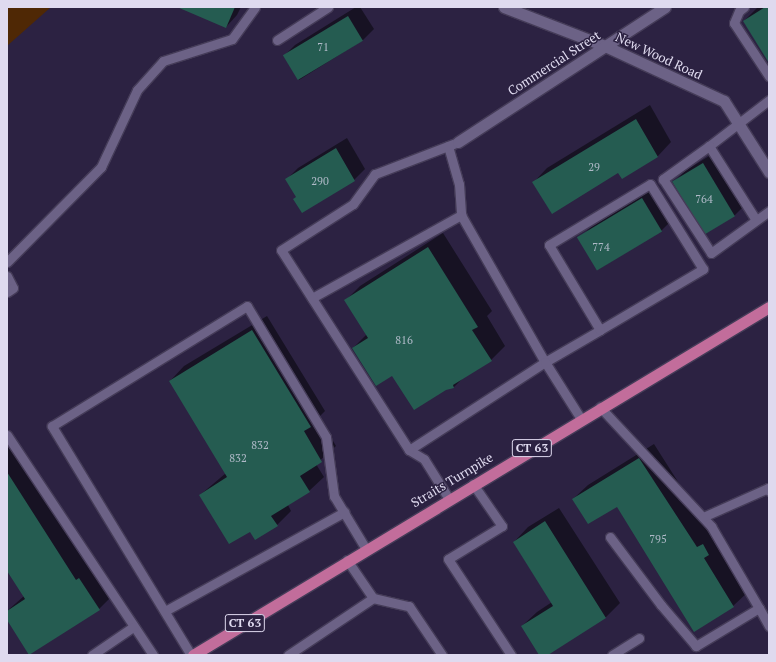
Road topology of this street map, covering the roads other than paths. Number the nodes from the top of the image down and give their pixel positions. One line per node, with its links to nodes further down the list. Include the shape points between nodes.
1 (255, 7): 17 (lane, via 232,39 163,61 137,90 101,167)
2 (328, 7): 6 (lane)
3 (504, 7): 7 (street, New Wood Road)
4 (665, 7): 7 (street, Commercial Street)
5 (744, 7): 8 (lane, via 739,10 734,23)
6 (277, 40)
7 (605, 46): 10 (street, New Wood Road, via 724,101); 11 (street, Commercial Street)
8 (769, 76)
9 (769, 100): 10 (lane)
10 (740, 125): 12 (lane); 13 (street, New Wood Road)
11 (453, 144): 15 (lane); 20 (lane, via 375,174 353,204 281,250)
12 (709, 146): 16 (lane); 16 (lane, via 663,179 711,253)
13 (769, 172)
14 (769, 211): 16 (lane)
15 (461, 215): 20 (lane); 23 (lane)
16 (756, 220)
17 (7, 262)
18 (7, 276): 19 (lane, via 13,288)
19 (7, 292)
20 (312, 298): 27 (lane)
21 (769, 307): 24 (main road, Straits Turnpike / CT 63)
22 (600, 330): 22 (lane, via 703,269 650,184 548,245); 23 (lane)
23 (545, 362): 25 (lane); 27 (lane)
24 (600, 407): 25 (main road, Straits Turnpike / CT 63); 32 (lane)
25 (581, 419): 28 (main road, Straits Turnpike / CT 63)
26 (7, 435): 40 (lane)
27 (409, 450): 30 (lane, via 424,459)
28 (473, 484): 30 (main road, Straits Turnpike / CT 63); 47 (lane, via 502,526 448,559)
29 (769, 491): 32 (lane, via 768,488)
30 (449, 498): 34 (main road, Straits Turnpike / CT 63)
31 (344, 512): 34 (lane); 38 (lane); 38 (lane, via 334,496 326,437 247,306 52,426)
32 (703, 517): 37 (lane, via 711,526)
33 (610, 537): 37 (lane, via 661,606 696,646)
34 (366, 549): 35 (main road, Straits Turnpike / CT 63)
35 (347, 560): 36 (lane); 44 (main road, Straits Turnpike / CT 63)
36 (373, 598): 45 (lane); 46 (lane, via 409,606)
37 (759, 608): 39 (lane)
38 (164, 611): 44 (lane)
39 (769, 626)
40 (134, 627): 42 (lane); 43 (lane)
41 (639, 638): 48 (lane)
42 (92, 655)
43 (153, 655)
44 (192, 655)
45 (288, 655)
46 (442, 655)
47 (511, 655)
48 (612, 655)

